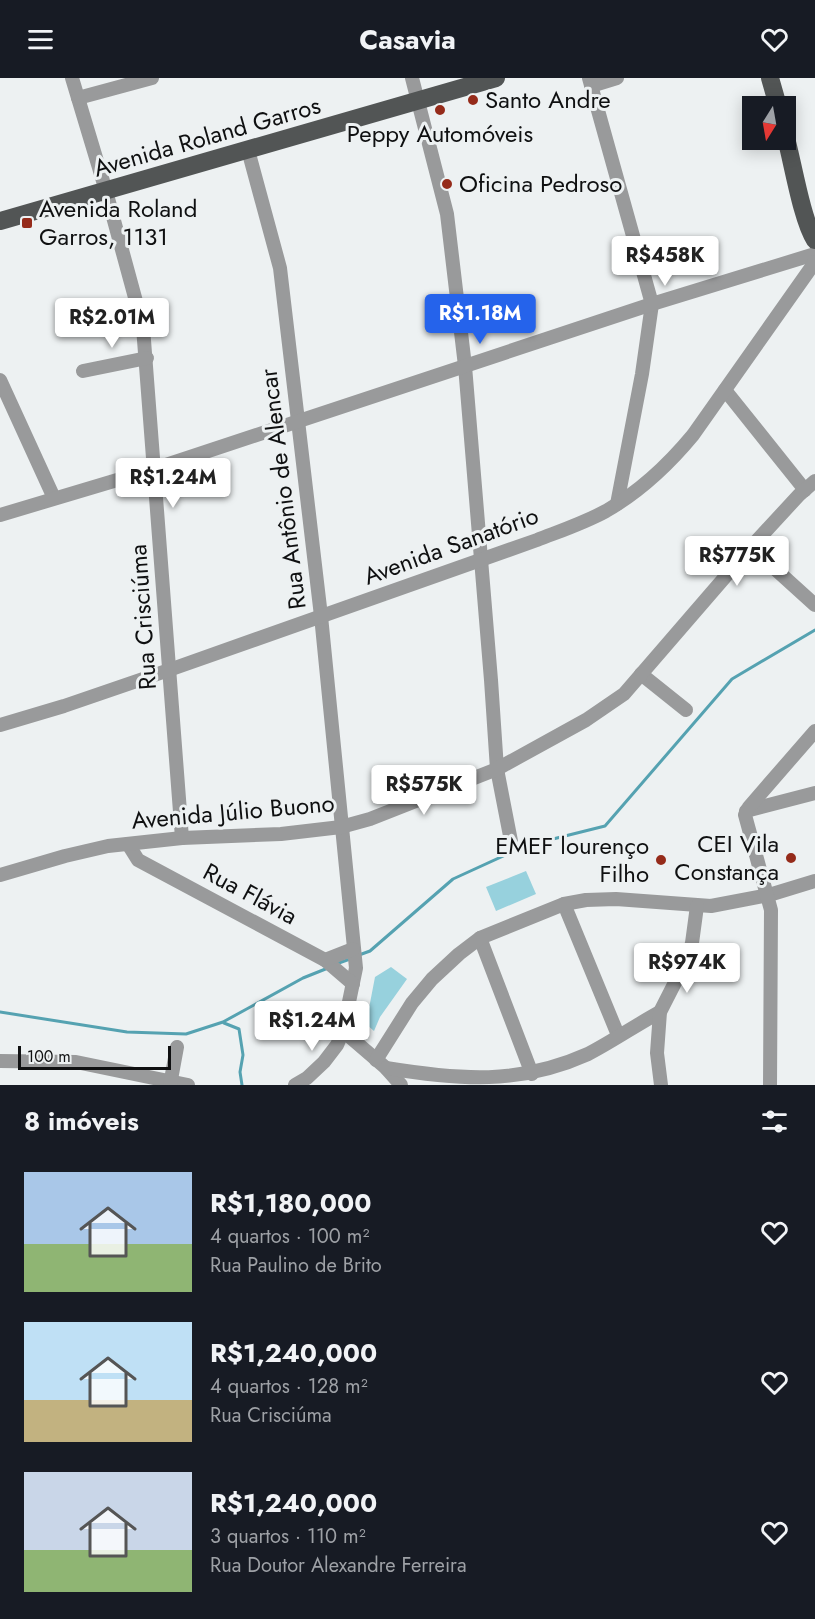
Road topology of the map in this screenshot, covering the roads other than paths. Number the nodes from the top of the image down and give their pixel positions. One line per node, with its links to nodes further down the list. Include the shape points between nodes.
1 (72, 78): 9 (street, Rua Crisciúma)
2 (152, 78): 9 (street)
3 (412, 78): 10 (street)
4 (496, 78): 10 (main road, Avenida Roland Garros)
5 (617, 78): 7 (street)
6 (770, 78): 8 (main road)
7 (590, 82): 19 (street)
8 (775, 96)
9 (78, 98): 13 (street, Rua Crisciúma)
10 (418, 100): 11 (main road, Avenida Roland Garros); 21 (street, via 451,236)
11 (248, 150): 13 (main road, Avenida Roland Garros); 25 (street, Rua Antônio de Alencar, via 280,268)
12 (789, 150): 15 (main road)
13 (106, 191): 14 (main road, Avenida Roland Garros); 20 (street, Rua Crisciúma, via 139,307)
14 (0, 221)
15 (815, 240)
16 (815, 254): 17 (street)
17 (801, 258): 18 (street); 19 (street)
18 (813, 266): 24 (street, Avenida Sanatório)
19 (652, 303): 21 (street); 29 (street)
20 (147, 358): 22 (street); 26 (street, Rua Crisciúma)
21 (465, 366): 25 (street); 32 (street)
22 (83, 371)
23 (0, 380): 28 (street)
24 (724, 390): 27 (street); 29 (street, Avenida Sanatório, via 680,450)
25 (297, 423): 26 (street); 34 (street, Rua Antônio de Alencar)
26 (154, 469): 28 (street); 35 (street, Rua Crisciúma)
27 (810, 486): 31 (street, Avenida Júlio Buono)
28 (54, 498): 30 (street)
29 (617, 504): 32 (street, Avenida Sanatório, via 582,523)
30 (0, 515)
31 (751, 547): 33 (street); 36 (street, Avenida Júlio Buono)
32 (481, 560): 34 (street, Avenida Sanatório); 40 (street)
33 (815, 605)
34 (321, 616): 35 (street, Avenida Sanatório); 43 (street, Rua Antônio de Alencar)
35 (169, 670): 38 (street, Avenida Sanatório); 44 (street, Rua Crisciúma)
36 (641, 674): 37 (street); 40 (street, Avenida Júlio Buono, via 602,711)
37 (686, 710)
38 (0, 724)
39 (815, 731): 42 (street)
40 (497, 770): 43 (street, Avenida Júlio Buono, via 380,816); 45 (street)
41 (815, 792): 42 (street)
42 (748, 809): 49 (street, via 745,819)
43 (341, 827): 44 (street, Avenida Júlio Buono); 53 (street, Rua Antônio de Alencar)
44 (182, 838): 46 (street, Avenida Júlio Buono)
45 (511, 841)
46 (128, 844): 47 (street, Avenida Júlio Buono, via 65,856); 54 (street, Rua Flávia, via 138,860)
47 (0, 875)
48 (815, 881): 49 (street)
49 (769, 895): 51 (street); 69 (street)
50 (564, 904): 51 (street, via 616,899); 52 (street); 58 (street)
51 (697, 906): 56 (street, via 688,957)
52 (480, 938): 61 (street, via 432,979 412,1003); 62 (street)
53 (354, 950): 54 (street); 55 (street, Rua Antônio de Alencar)
54 (326, 961): 55 (street, Rua Flávia)
55 (351, 978): 57 (street, Rua Antônio de Alencar)
56 (660, 1012): 58 (street); 68 (street, via 657,1053)
57 (343, 1031): 61 (street); 66 (street, Rua Antônio de Alencar, via 324,1062)
58 (618, 1035): 62 (street, via 591,1053)
59 (177, 1047): 64 (street)
60 (0, 1061): 64 (street, via 76,1062)
61 (381, 1064): 63 (street); 67 (street)
62 (532, 1074): 63 (street)
63 (445, 1082)
64 (170, 1083): 65 (street)
65 (188, 1085)
66 (295, 1085)
67 (401, 1085)
68 (662, 1085)
69 (770, 1085)

